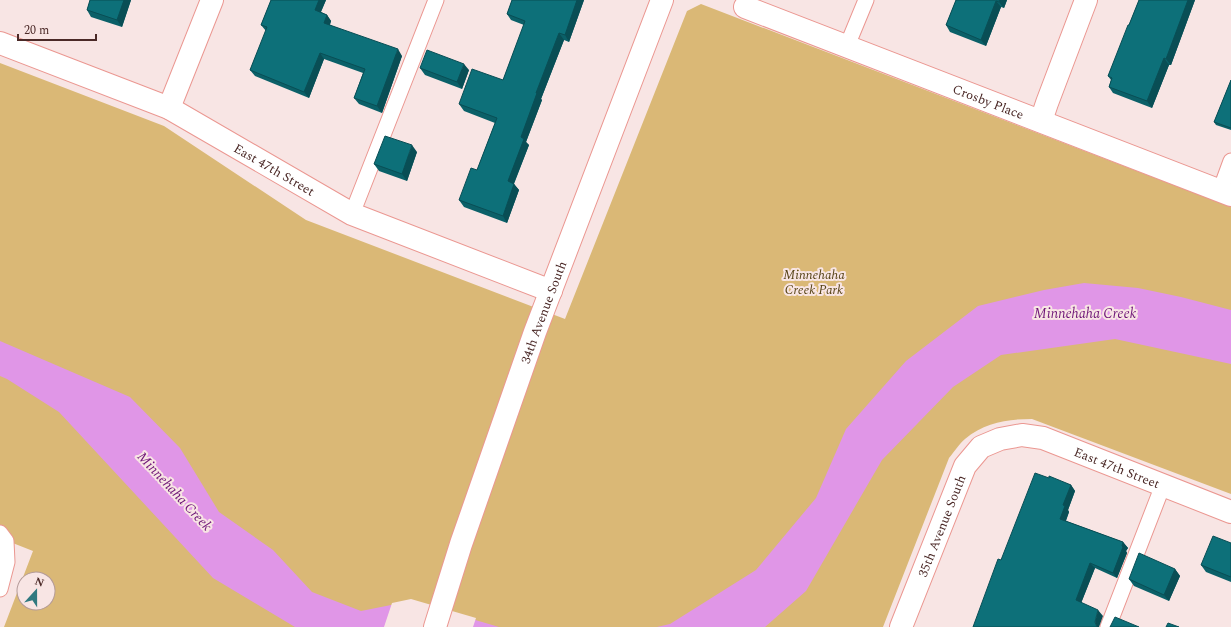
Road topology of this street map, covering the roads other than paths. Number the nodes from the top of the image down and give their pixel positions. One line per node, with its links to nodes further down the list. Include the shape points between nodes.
1 (212, 0): 9 (street)
2 (436, 0): 13 (lane)
3 (662, 0): 14 (street, 34th Avenue South)
4 (866, 0): 8 (lane)
5 (1086, 0): 10 (street)
6 (745, 7): 8 (street, Crosby Place)
7 (0, 43): 9 (street, East 47th Street)
8 (847, 46): 10 (street, Crosby Place)
9 (169, 108): 13 (street, East 47th Street)
10 (1041, 121): 12 (street, Crosby Place)
11 (1231, 161): 12 (lane)
12 (1225, 193)
13 (352, 214): 14 (street, East 47th Street)
14 (551, 291): 20 (street, 34th Avenue South, via 534,332)
15 (1000, 439): 16 (street, East 47th Street, via 1022,435 1043,438); 21 (street, 35th Avenue South, via 981,447 965,466)
16 (1163, 485): 17 (street, East 47th Street); 22 (lane)
17 (1231, 512)
18 (0, 533): 19 (lane, via 6,541 7,562)
19 (0, 588)
20 (435, 627)
21 (901, 627)
22 (1108, 627)

